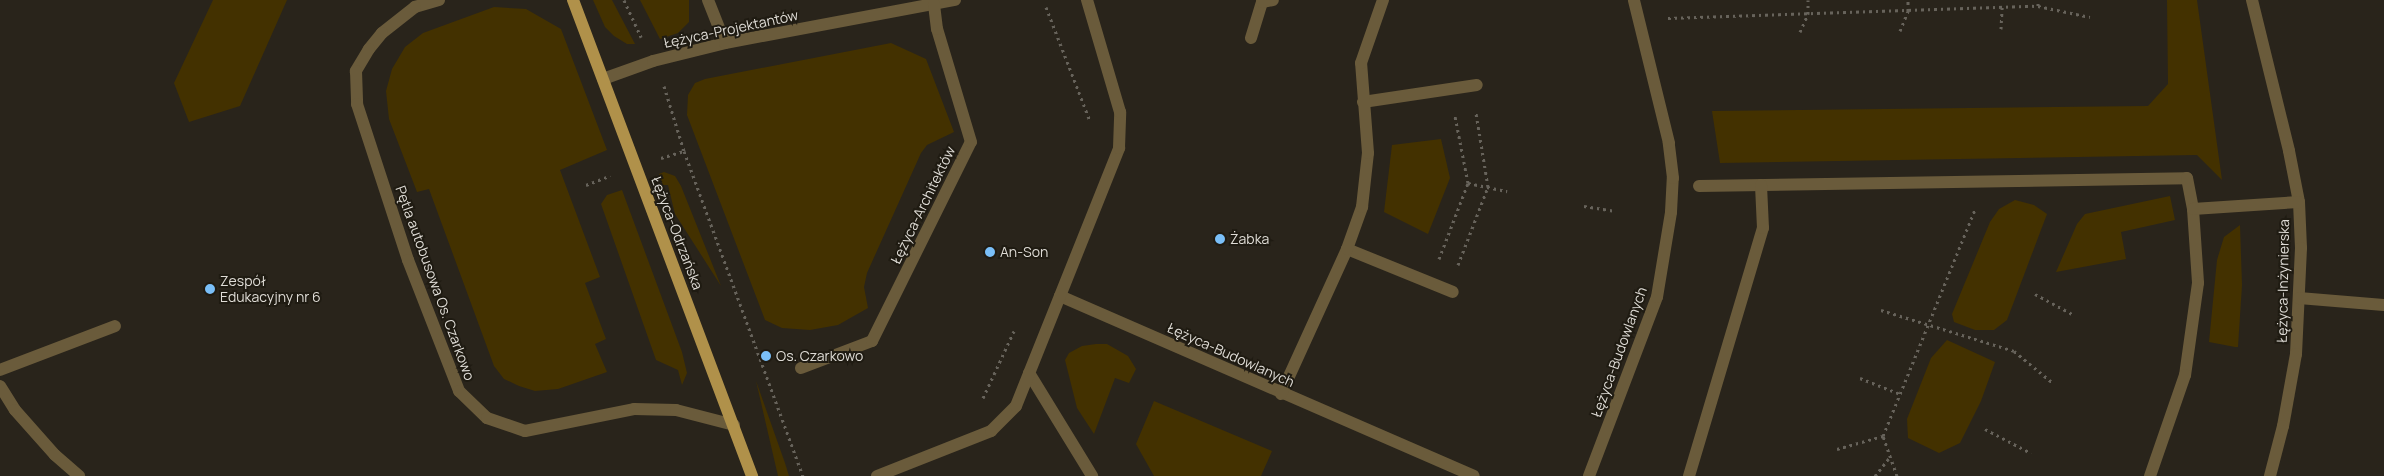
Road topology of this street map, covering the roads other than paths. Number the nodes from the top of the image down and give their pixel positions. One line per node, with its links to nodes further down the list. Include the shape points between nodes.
1 (439, 0): 31 (street, Pętla autobusowa Os. Czarkowo, via 415,7 382,33 369,49 356,71 357,104 408,260 459,392 487,418 525,431 634,410 676,410)
2 (574, 0): 13 (main road, Łężyca-Odrzańska)
3 (708, 0): 12 (street)
4 (955, 0): 10 (street, Łężyca-Projektantów)
5 (1087, 0): 22 (street, via 1120,112 1120,148)
6 (1273, 0): 11 (street, via 1262,2)
7 (1383, 0): 15 (street, via 1361,63)
8 (1634, 0): 37 (street, Łężyca-Budowlanych, via 1669,143 1672,212 1657,297)
9 (2252, 0): 18 (street, Łężyca-Inżynierska)
10 (934, 4): 12 (street, Łężyca-Projektantów); 26 (street, Łężyca-Architektów, via 937,29 971,142 872,341)
11 (1251, 38)
12 (724, 43): 13 (street, Łężyca-Projektantów, via 653,61)
13 (603, 79): 31 (main road, Łężyca-Odrzańska)
14 (1477, 85): 15 (street)
15 (1363, 102): 20 (street, via 1368,153 1366,184)
16 (1762, 185): 17 (street); 19 (street, via 2187,178); 38 (street, via 1763,228)
17 (1699, 186)
18 (2299, 202): 19 (street); 23 (street, Łężyca-Inżynierska)
19 (2194, 209): 39 (street, via 2198,283 2185,375)
20 (1347, 249): 21 (street); 30 (street)
21 (1453, 292)
22 (1060, 296): 28 (street); 30 (street, Łężyca-Budowlanych)
23 (2300, 298): 24 (street); 40 (street, Łężyca-Inżynierska, via 2296,354 2284,426)
24 (2384, 305)
25 (115, 326): 27 (street)
26 (801, 368)
27 (0, 370)
28 (1029, 374): 34 (street, via 1016,406 991,431); 35 (street)
29 (0, 386): 32 (street, via 20,417)
30 (1281, 394): 36 (street, Łężyca-Budowlanych)
31 (734, 425): 33 (main road, Łężyca-Odrzańska)
32 (79, 476)
33 (752, 476)
34 (877, 476)
35 (1092, 476)
36 (1473, 476)
37 (1589, 476)
38 (1689, 476)
39 (2150, 476)
40 (2270, 476)

